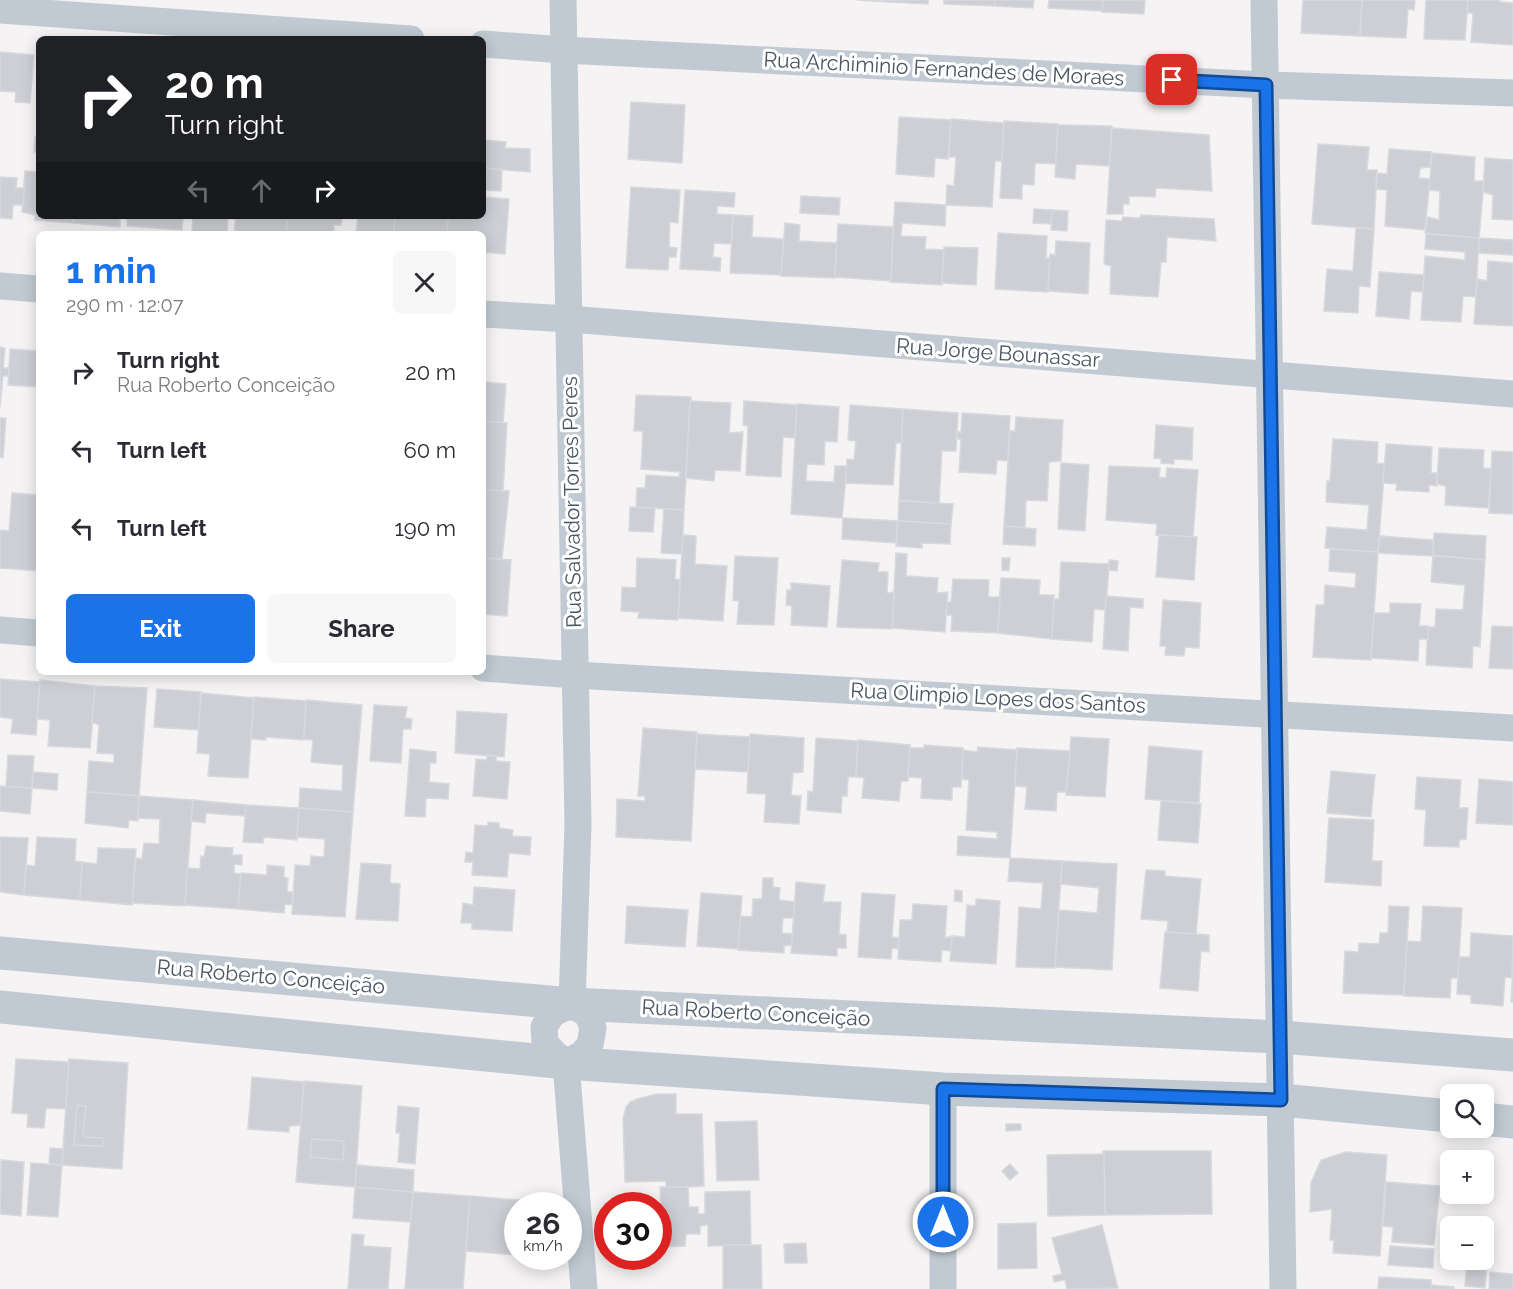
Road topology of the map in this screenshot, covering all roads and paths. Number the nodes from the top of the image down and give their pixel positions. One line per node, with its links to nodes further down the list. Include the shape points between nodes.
1 (563, 0): 6 (street, Rua Salvador Torres Peres)
2 (1264, 0): 7 (street)
3 (0, 10): 4 (street)
4 (368, 36)
5 (486, 44): 6 (street, Rua Archiminio Fernandes de Moraes)
6 (564, 50): 7 (street, Rua Archiminio Fernandes de Moraes); 12 (street, Rua Salvador Torres Peres)
7 (1266, 85): 8 (street, Rua Archiminio Fernandes de Moraes); 13 (street)
8 (1513, 93)
9 (0, 286): 10 (street)
10 (36, 289)
11 (486, 314): 12 (street, Rua Jorge Bounassar)
12 (569, 319): 13 (street, Rua Jorge Bounassar); 18 (street, Rua Salvador Torres Peres)
13 (1270, 374): 14 (street, Rua Jorge Bounassar); 19 (street)
14 (1513, 394)
15 (0, 630): 16 (street)
16 (36, 633)
17 (486, 668): 18 (street, Rua Olimpio Lopes dos Santos)
18 (575, 675): 19 (street, Rua Olimpio Lopes dos Santos); 22 (street, Rua Salvador Torres Peres, via 578,824)
19 (1276, 714): 20 (street, Rua Olimpio Lopes dos Santos); 24 (street)
20 (1513, 728)
21 (0, 953): 22 (street, Rua Roberto Conceição)
22 (572, 1004): 24 (street, Rua Roberto Conceição); 26 (street, via 588,1015 593,1028 590,1045); 26 (street, via 552,1014 544,1027 545,1043)
23 (0, 1006): 26 (street)
24 (1280, 1036): 25 (street, Rua Roberto Conceição); 28 (street)
25 (1513, 1055)
26 (566, 1063): 27 (street); 32 (street)
27 (943, 1089): 28 (street); 33 (street)
28 (1281, 1100): 29 (street); 34 (street)
29 (1440, 1115)
30 (1494, 1120): 31 (street)
31 (1513, 1122)
32 (584, 1289)
33 (943, 1289)
34 (1283, 1289)

